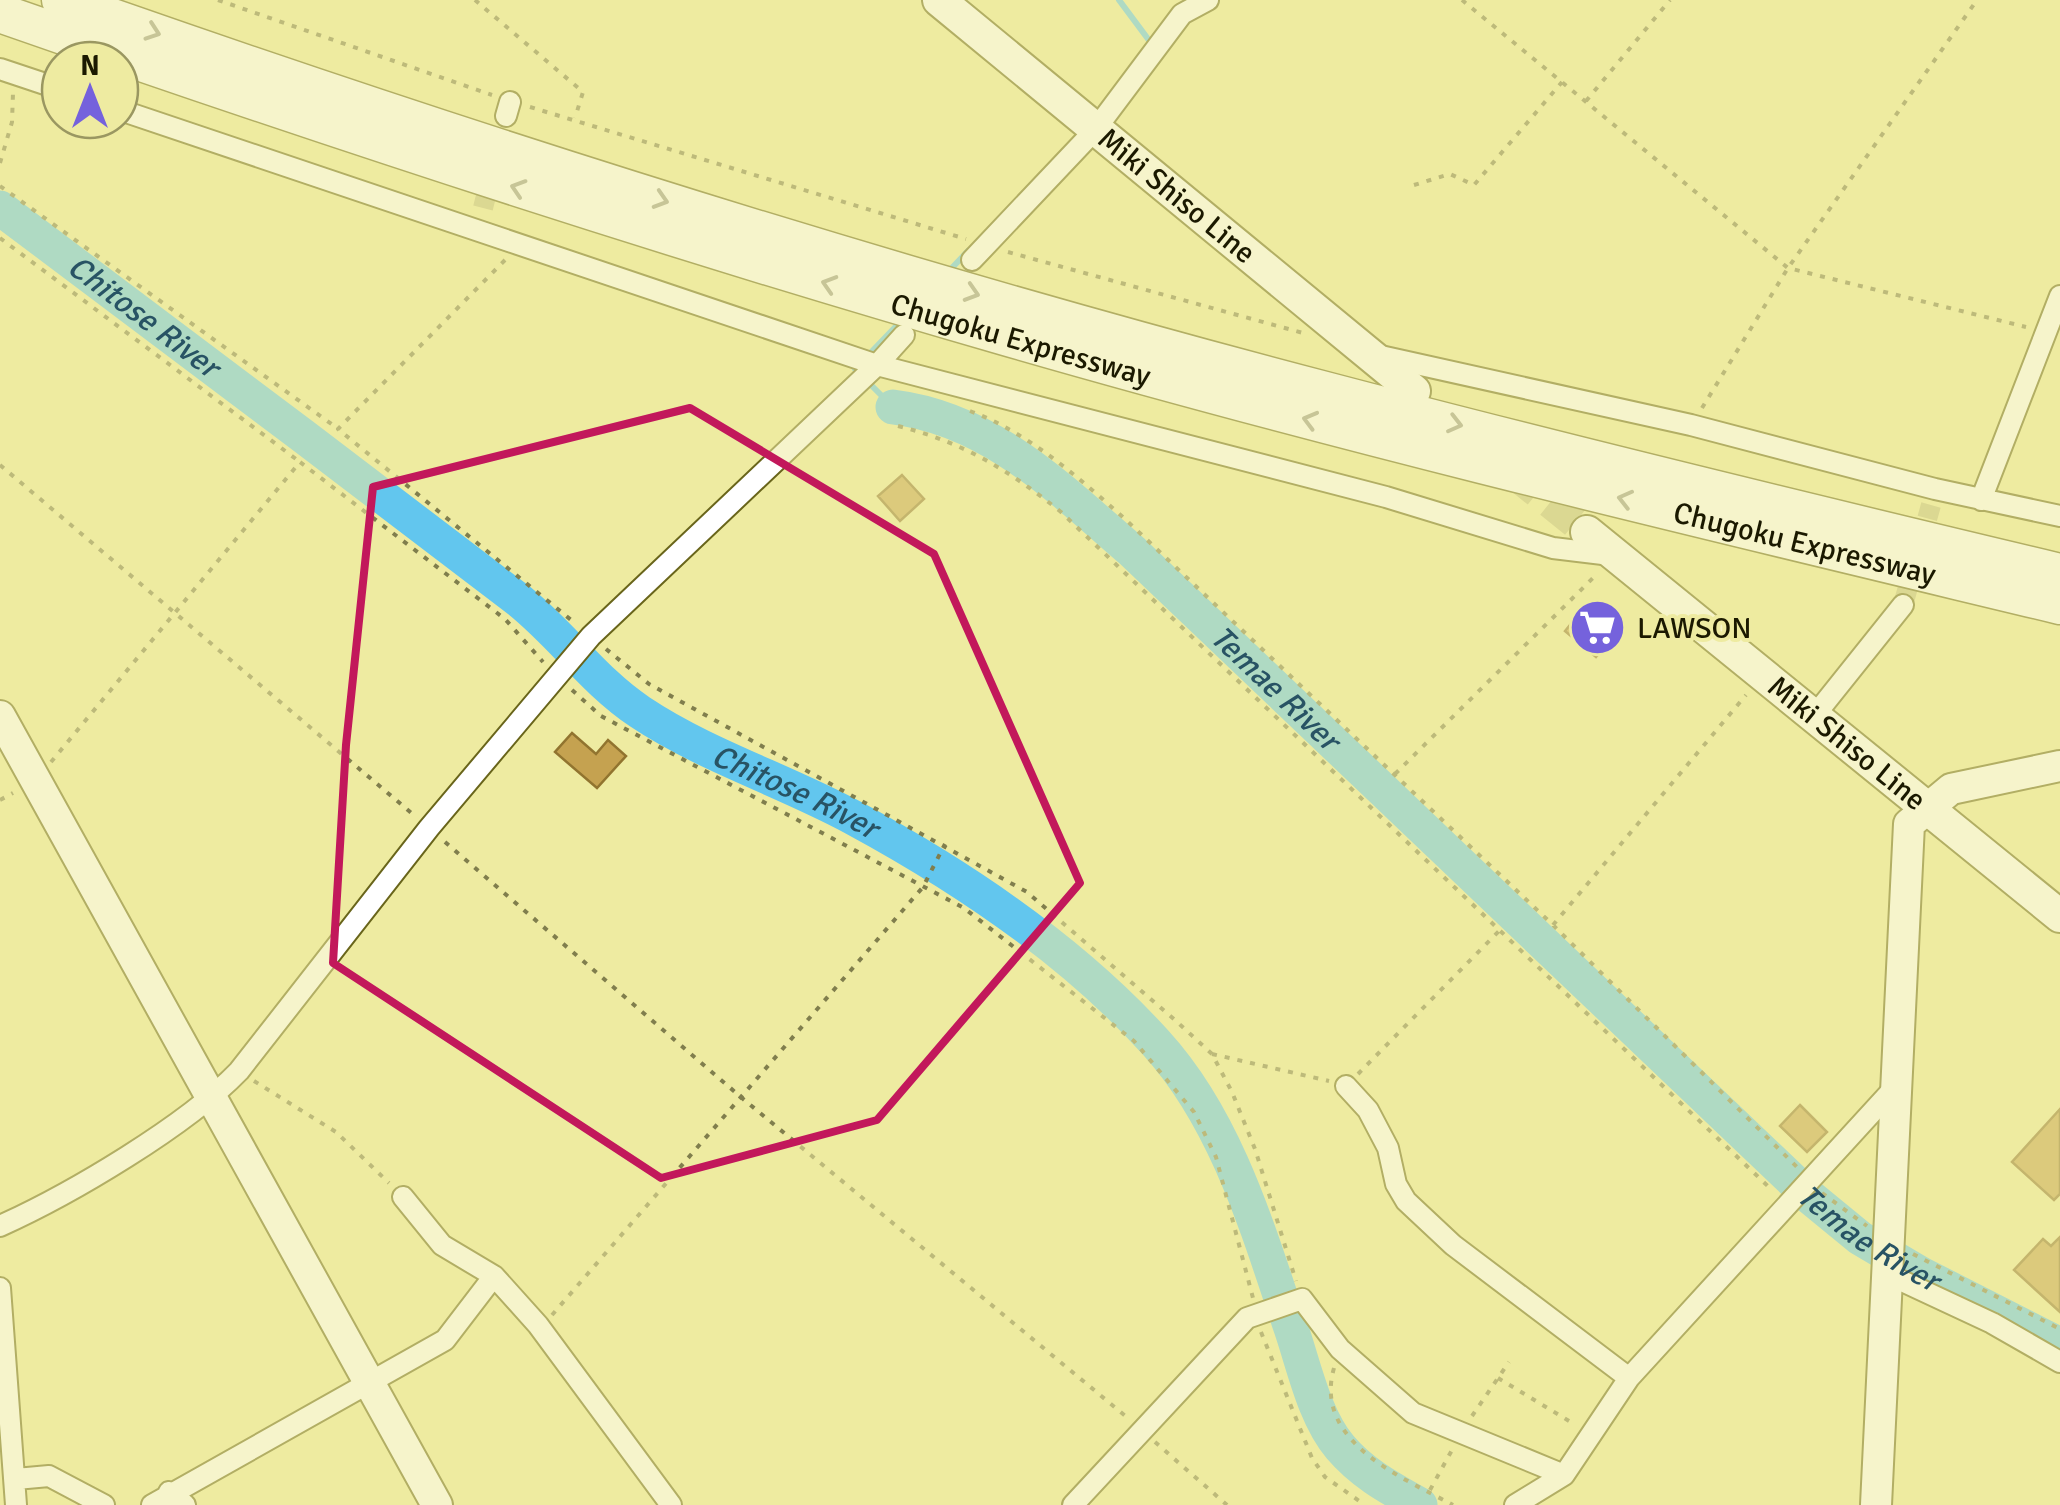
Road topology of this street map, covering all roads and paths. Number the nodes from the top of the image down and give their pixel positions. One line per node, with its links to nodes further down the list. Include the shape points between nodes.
1 (61, 0): 43 (highway, Chugoku Expressway, one-way to 43, via 627,190 1000,301 1365,402)
2 (218, 0): 15 (path, via 508,109)
3 (475, 0): 15 (path, via 583,92)
4 (939, 0): 16 (main road, Miki Shiso Line)
5 (1208, 0): 16 (street, via 1182,14)
6 (1462, 0): 11 (path)
7 (1670, 0): 13 (path)
8 (1977, 0): 25 (path)
9 (0, 13): 45 (highway, Chugoku Expressway, one-way to 9, via 1354,432 1007,337 371,140)
10 (6, 71): 12 (street); 17 (path, via 12,122)
11 (1562, 82): 13 (path); 18 (path, via 1474,186 1450,174)
12 (40, 83)
13 (1586, 102): 25 (path)
14 (140, 117): 21 (street)
15 (575, 118): 24 (path)
16 (1094, 130): 24 (street); 30 (main road, Miki Shiso Line)
17 (0, 163)
18 (1414, 184)
19 (0, 186): 36 (path)
20 (482, 208): 21 (street)
21 (477, 231): 23 (street)
22 (0, 238): 37 (path)
23 (520, 246): 31 (street); 36 (path)
24 (978, 253): 29 (path)
25 (1788, 268): 27 (path); 34 (path)
26 (2060, 296): 27 (street)
27 (2046, 332): 39 (street)
28 (904, 335): 31 (street)
29 (1316, 336)
30 (1367, 353): 32 (main road, Miki Shiso Line); 34 (street)
31 (878, 366): 42 (street, via 1386,497 1553,548); 47 (street)
32 (1414, 391)
33 (959, 407): 53 (path, via 1078,477)
34 (1691, 425): 39 (street, via 1933,497)
35 (898, 426): 61 (path, via 970,449 1062,512)
36 (338, 429): 47 (path, via 484,544)
37 (300, 462): 46 (path); 48 (path, via 505,619)
38 (0, 465): 46 (path)
39 (1981, 500): 40 (street)
40 (2060, 516)
41 (1587, 532): 42 (main road, Miki Shiso Line)
42 (1616, 556): 49 (main road, Miki Shiso Line); 53 (path)
43 (2060, 574)
44 (1903, 605): 50 (street)
45 (2060, 605)
46 (176, 614): 54 (path); 56 (path)
47 (588, 640): 48 (street); 57 (path, via 649,684)
48 (558, 672): 56 (street); 58 (path, via 601,716)
49 (1762, 674): 50 (main road, Miki Shiso Line); 60 (path)
50 (1816, 715): 55 (main road, Miki Shiso Line)
51 (0, 716): 54 (street)
52 (2060, 766): 55 (street, via 1951,789)
53 (1395, 774): 60 (path)
54 (36, 780): 67 (street)
55 (1929, 808): 59 (main road, Miki Shiso Line); 64 (street, via 1910,824)
56 (430, 828): 63 (street); 66 (path)
57 (943, 846): 58 (path); 62 (path, via 1027,892)
58 (924, 884): 66 (path); 75 (path, via 1032,958 1159,1066 1194,1112 1216,1158)
59 (2060, 916)
60 (1554, 925): 68 (path)
61 (1500, 930): 65 (path); 68 (path)
62 (1212, 1054): 65 (path); 74 (path, via 1256,1149)
63 (239, 1072): 67 (street); 69 (path, via 336,1132)
64 (1897, 1085): 68 (street); 71 (street)
65 (1346, 1086): 81 (street, via 1388,1148 1406,1201 1453,1245)
66 (742, 1098): 76 (path); 83 (path)
67 (212, 1100): 70 (street); 82 (street)
68 (1798, 1191): 71 (path, via 1836,1204); 81 (street)
69 (403, 1197): 72 (street, via 442,1245)
70 (0, 1226)
71 (1888, 1257): 77 (path); 79 (street); 97 (street)
72 (494, 1276): 76 (street); 82 (street, via 445,1340)
73 (0, 1288): 86 (street)
74 (1298, 1302): 75 (street); 78 (street)
75 (1260, 1313): 83 (street); 94 (path, via 1312,1458)
76 (538, 1325): 91 (street)
77 (2060, 1329)
78 (1340, 1349): 85 (street, via 1412,1412); 95 (path, via 1327,1392 1354,1444)
79 (2060, 1362)
80 (1498, 1378): 84 (path)
81 (1629, 1378): 84 (street)
82 (368, 1382): 87 (street); 90 (street)
83 (1144, 1432): 92 (street); 93 (path)
84 (1590, 1434): 85 (street)
85 (1564, 1475): 96 (street)
86 (16, 1479): 88 (street); 89 (street, via 49,1476)
87 (169, 1500)
88 (16, 1505)
89 (104, 1505)
90 (437, 1505)
91 (671, 1505)
92 (1074, 1505)
93 (1227, 1505)
94 (1365, 1505)
95 (1453, 1505)
96 (1515, 1505)
97 (1876, 1505)

